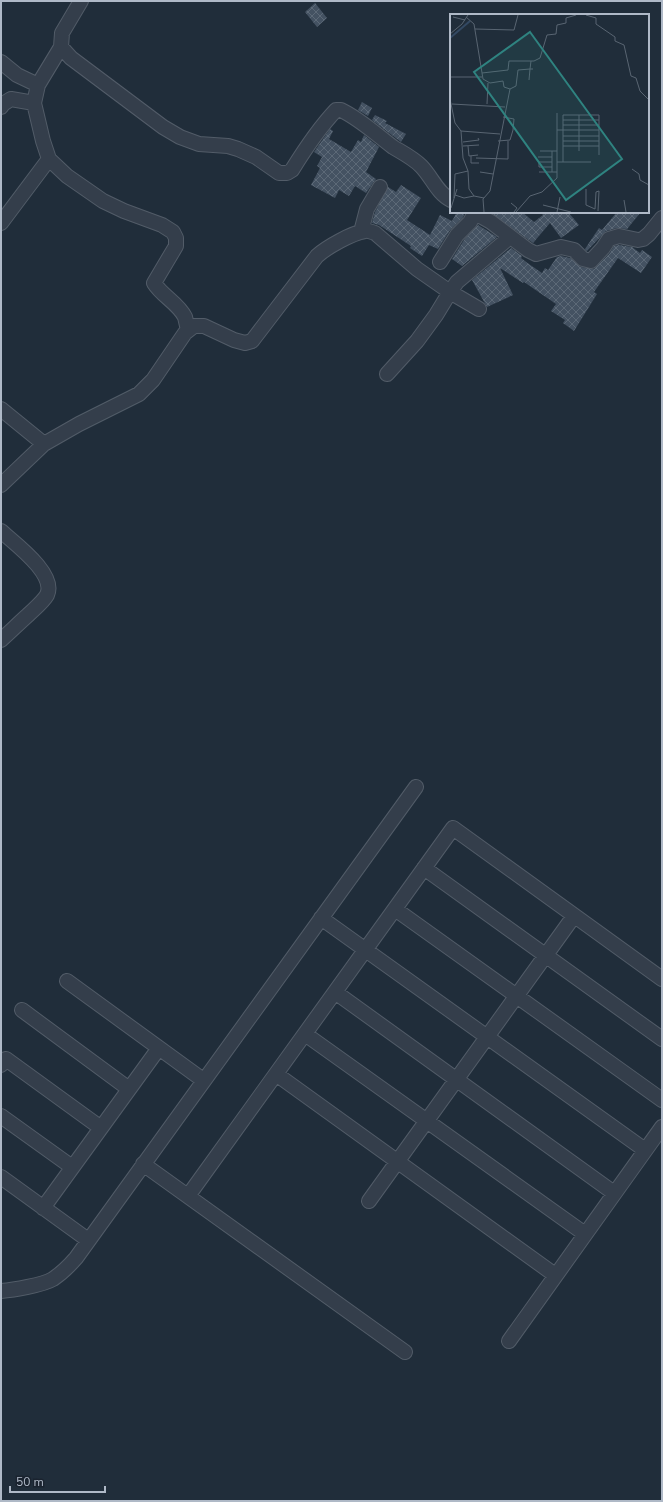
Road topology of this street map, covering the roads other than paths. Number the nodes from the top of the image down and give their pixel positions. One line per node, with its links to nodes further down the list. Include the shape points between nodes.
1 (82, 1): 2 (street, via 62,32)
2 (61, 47): 4 (street); 9 (street, via 71,58 180,137 198,144 238,149 256,157 279,173 292,170 312,137 336,110 341,110 422,167 438,189)
3 (1, 62): 4 (street, via 17,75)
4 (38, 85): 5 (street)
5 (34, 103): 6 (street, via 11,100); 7 (street)
6 (1, 108)
7 (49, 159): 13 (street); 19 (street, via 67,176 103,201 173,232 176,246 154,283 157,289 178,307)
8 (380, 187): 14 (street, via 367,209)
9 (450, 199)
10 (474, 213): 16 (street, via 470,222 457,235)
11 (476, 213): 15 (street)
12 (662, 218): 15 (street, via 643,239 619,236 609,239 591,261 583,259 574,250 561,247 536,254)
13 (1, 223)
14 (361, 232): 17 (street, via 368,230 375,233 417,269); 19 (street, via 326,248 317,256 252,341 245,343 204,326 194,326)
15 (510, 237): 17 (street, via 457,282)
16 (440, 262)
17 (450, 292): 18 (street); 20 (street, via 417,341)
18 (480, 309)
19 (188, 330): 22 (street, via 153,380 139,394)
20 (387, 374)
21 (1, 408): 22 (street)
22 (44, 444): 23 (street)
23 (1, 485)
24 (1, 531): 25 (street, via 28,555 49,584 47,594 41,602)
25 (1, 640)
26 (416, 787): 30 (street)
27 (424, 868): 28 (street); 29 (street, via 453,828); 32 (street)
28 (395, 909): 31 (street); 36 (street)
29 (574, 916): 32 (street); 33 (street)
30 (321, 918): 31 (street); 44 (street)
31 (366, 950): 35 (street); 39 (street)
32 (546, 956): 36 (street); 40 (street)
33 (662, 979)
34 (67, 981): 41 (street)
35 (335, 992): 38 (street); 45 (street)
36 (517, 996): 39 (street); 47 (street)
37 (22, 1010): 46 (street)
38 (305, 1034): 43 (street); 49 (street)
39 (487, 1037): 45 (street); 52 (street)
40 (662, 1039)
41 (159, 1048): 44 (street); 46 (street)
42 (1, 1065): 51 (street, via 6,1059)
43 (276, 1074): 53 (street); 58 (street)
44 (203, 1080): 54 (street)
45 (457, 1080): 49 (street); 57 (street)
46 (129, 1088): 51 (street)
47 (662, 1100)
48 (1, 1116): 55 (street)
49 (427, 1121): 53 (street); 61 (street)
50 (662, 1127): 52 (street)
51 (101, 1128): 55 (street)
52 (645, 1150): 57 (street)
53 (398, 1162): 59 (street); 63 (street)
54 (143, 1164): 58 (street); 62 (street)
55 (72, 1168): 60 (street)
56 (1, 1178): 60 (street)
57 (614, 1193): 61 (street)
58 (188, 1196): 66 (street)
59 (369, 1201)
60 (43, 1208): 62 (street)
61 (585, 1234): 63 (street)
62 (88, 1240): 64 (street, via 71,1264 51,1280)
63 (555, 1275): 65 (street)
64 (1, 1292)
65 (509, 1341)
66 (405, 1352)

